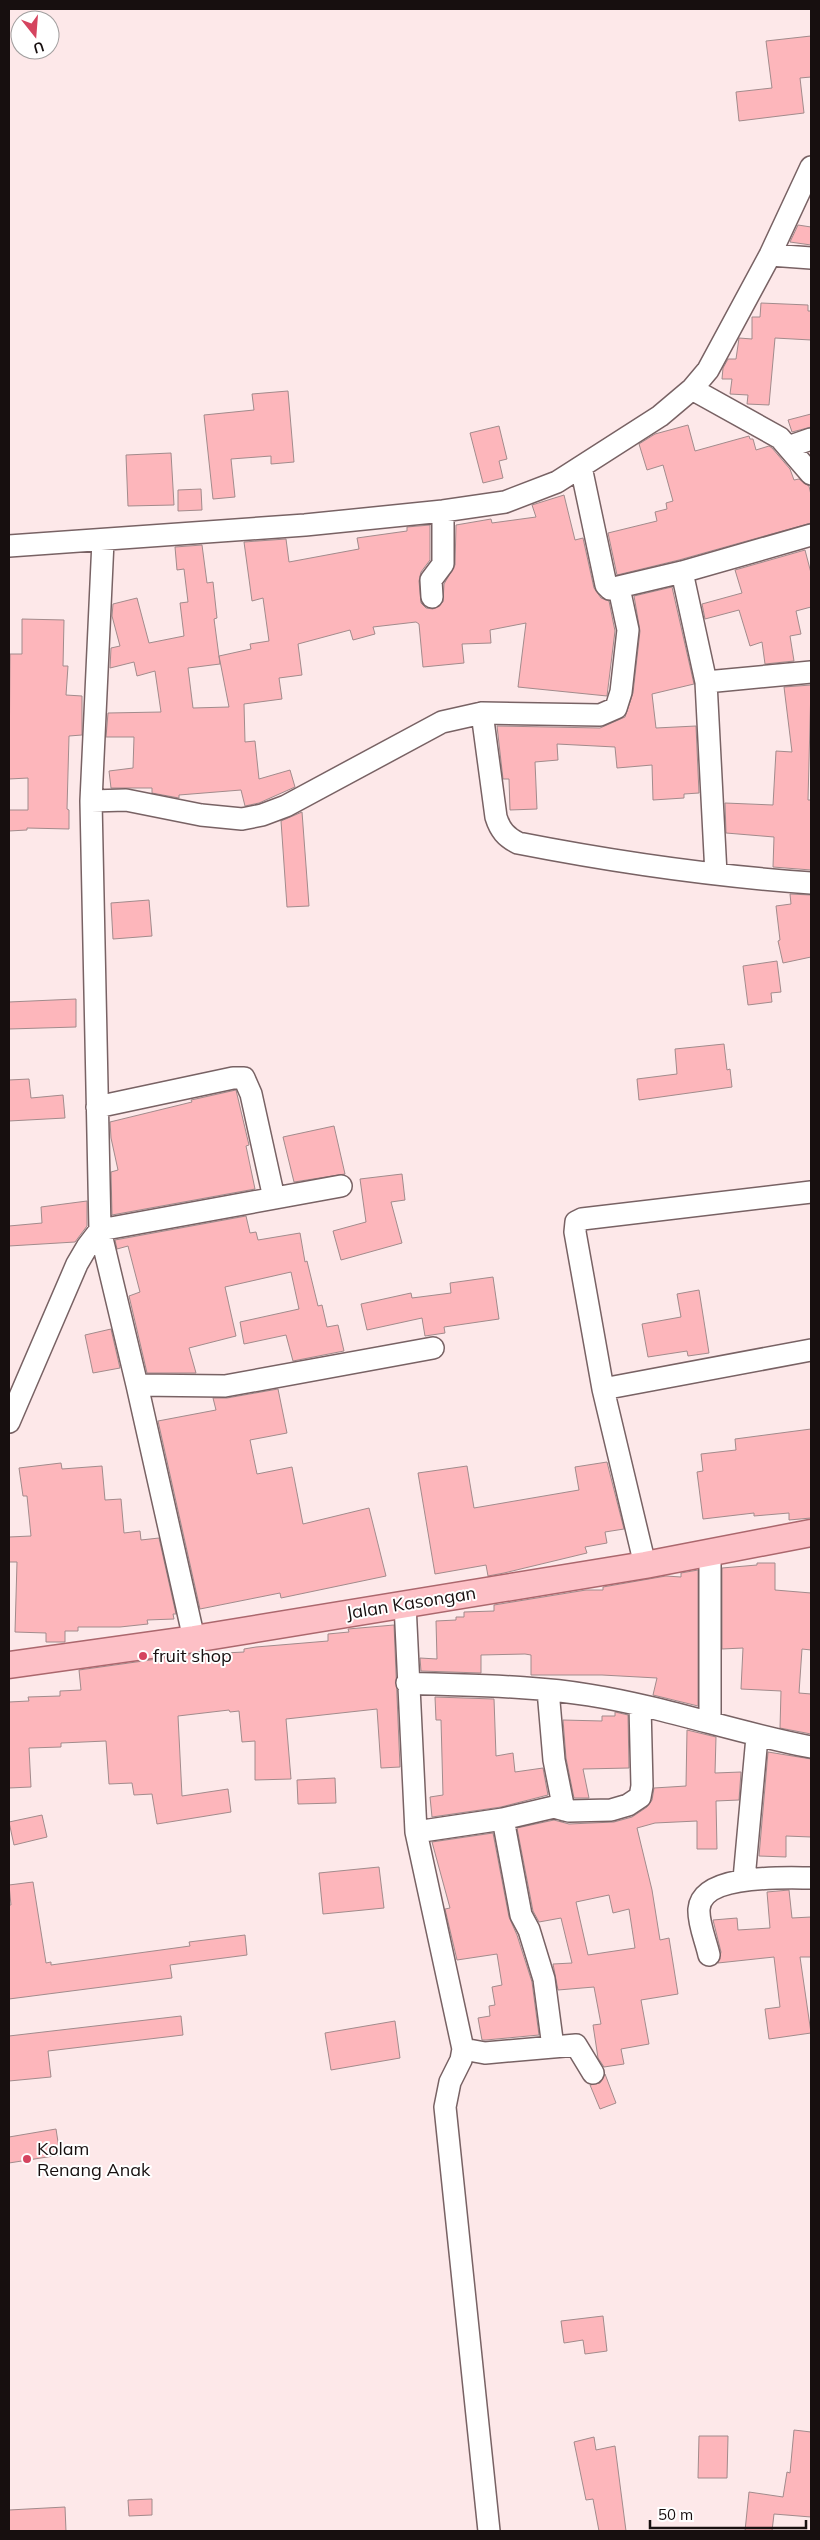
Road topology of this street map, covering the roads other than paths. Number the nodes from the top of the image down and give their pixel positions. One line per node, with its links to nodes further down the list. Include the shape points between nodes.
1 (811, 167): 2 (street)
2 (770, 255): 3 (street); 4 (street, via 717,354)
3 (811, 258)
4 (692, 389): 6 (street, via 780,438); 7 (street, via 660,416)
5 (811, 438): 6 (street)
6 (788, 447): 8 (street)
7 (581, 467): 9 (street, via 557,482 514,499); 14 (street, via 606,585 610,589)
8 (811, 474)
9 (443, 511): 11 (street); 15 (street, via 443,564 431,580)
10 (811, 535): 13 (street)
11 (103, 541): 12 (street); 19 (street)
12 (9, 546)
13 (682, 572): 14 (street); 17 (street)
14 (619, 588): 18 (street, via 628,630 620,700 616,708 600,715)
15 (432, 597)
16 (811, 672): 17 (street)
17 (706, 682): 20 (street)
18 (482, 713): 19 (street, via 442,722 419,732 286,806 262,815 242,819 201,815 126,800); 20 (street, via 496,817 509,839 607,861)
19 (91, 801): 22 (street)
20 (716, 874): 21 (street)
21 (811, 883)
22 (97, 1107): 25 (street, via 244,1078 251,1094); 26 (street)
23 (341, 1186): 25 (street)
24 (811, 1192): 30 (street, via 578,1220 574,1226)
25 (274, 1198): 26 (street)
26 (100, 1230): 29 (street); 31 (street, via 77,1264)
27 (433, 1348): 29 (street, via 225,1386)
28 (811, 1350): 30 (street)
29 (137, 1385): 36 (street)
30 (603, 1389): 34 (street)
31 (9, 1422)
32 (811, 1533): 33 (main road, Jalan Kasongan)
33 (710, 1554): 34 (main road, Jalan Kasongan); 41 (street)
34 (645, 1565): 35 (main road, Jalan Kasongan)
35 (405, 1604): 36 (main road, Jalan Kasongan); 38 (street)
36 (194, 1639): 37 (main road, Jalan Kasongan)
37 (9, 1665)
38 (407, 1683): 39 (street); 46 (street)
39 (548, 1690): 40 (street); 44 (street, via 554,1760)
40 (640, 1706): 41 (street); 44 (street, via 640,1797 611,1810)
41 (710, 1722): 42 (street)
42 (756, 1737): 43 (street); 48 (street)
43 (811, 1748)
44 (564, 1810): 45 (street, via 554,1807)
45 (503, 1819): 46 (street); 50 (street, via 521,1915 544,1979)
46 (416, 1832): 51 (street)
47 (811, 1878): 48 (street)
48 (744, 1879): 49 (street, via 716,1888 701,1902 699,1911)
49 (709, 1954)
50 (553, 2047): 51 (street, via 485,2053); 52 (street, via 576,2045)
51 (463, 2049): 53 (street, via 450,2082 445,2107)
52 (593, 2073)
53 (489, 2531)

